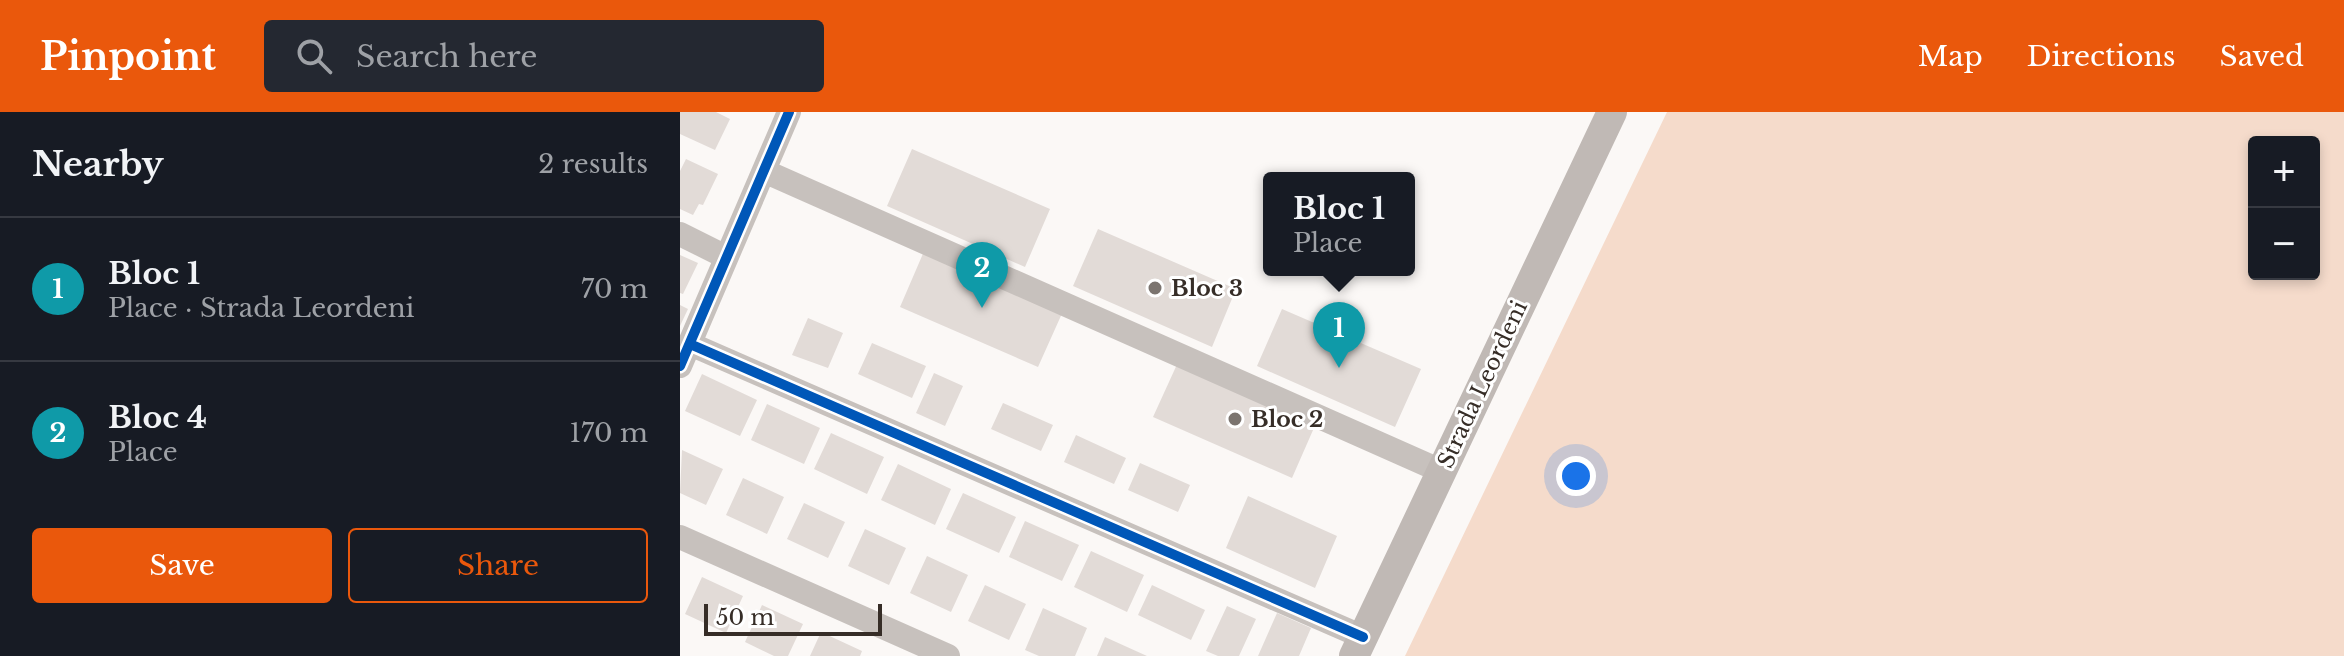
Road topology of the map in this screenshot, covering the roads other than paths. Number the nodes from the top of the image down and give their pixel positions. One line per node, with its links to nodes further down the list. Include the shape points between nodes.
1 (1612, 112): 7 (main road, Strada Leordeni)
2 (783, 114): 3 (street)
3 (764, 171): 5 (street); 7 (street)
4 (680, 234): 5 (street)
5 (726, 257): 6 (street)
6 (685, 355): 9 (street)
7 (1441, 471): 9 (main road, Strada Leordeni)
8 (680, 537): 10 (street)
9 (1358, 646)
10 (948, 656)

